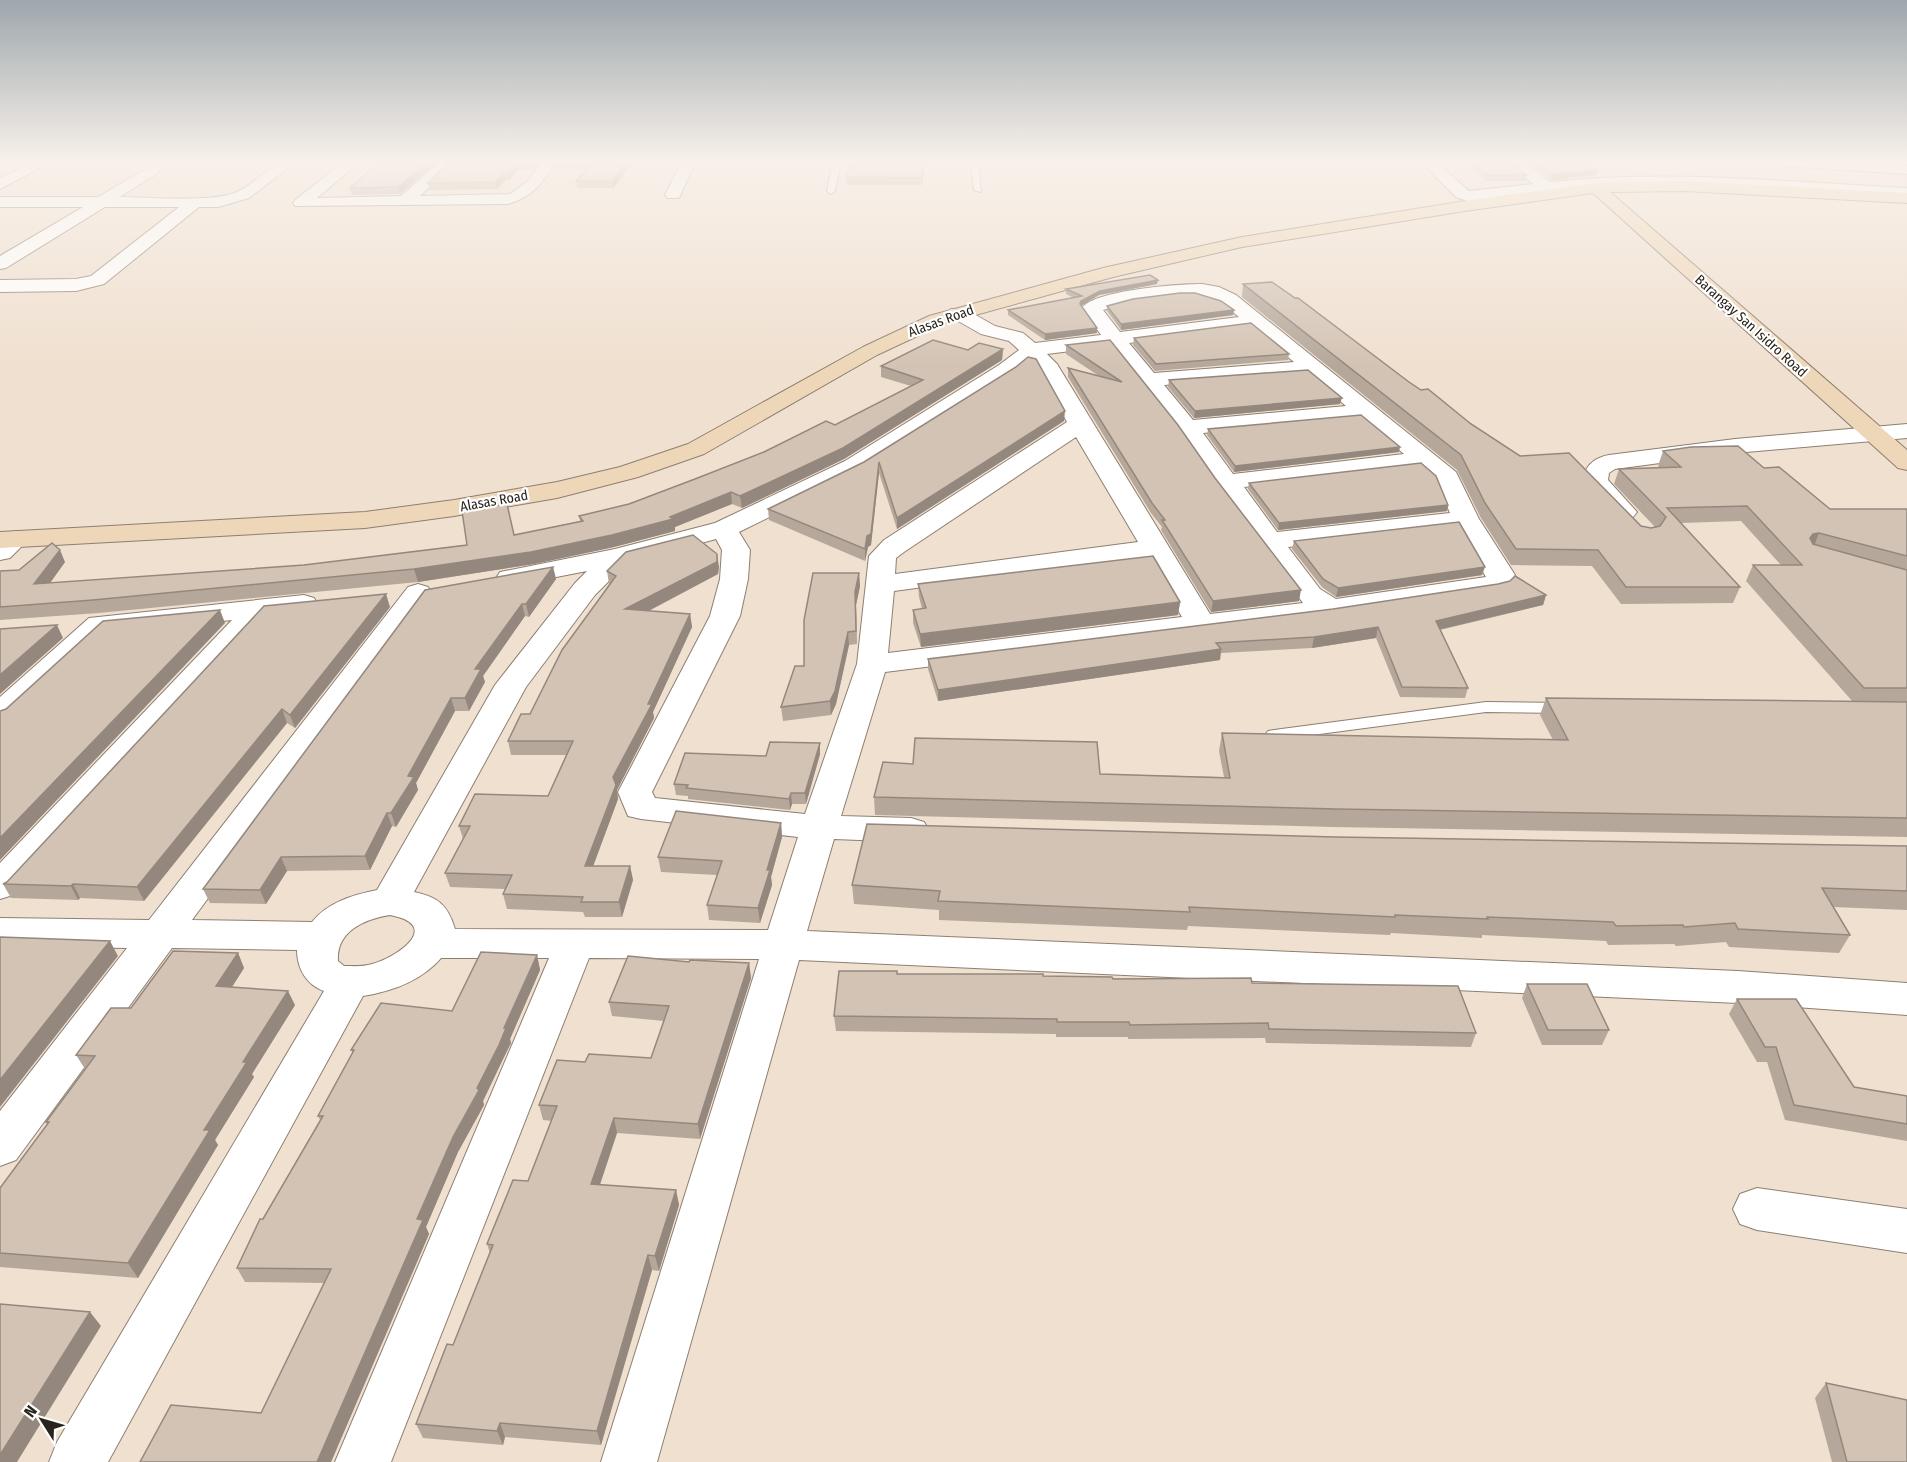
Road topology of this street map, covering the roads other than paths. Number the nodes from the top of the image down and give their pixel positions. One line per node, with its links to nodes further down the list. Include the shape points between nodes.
1 (57, 229): 5 (street)
2 (161, 229): 6 (street, via 97,280 76,285)
3 (1321, 229): 7 (street, Alasas Road, via 1242,242 1109,272)
4 (1642, 229): 18 (street, Barangay San Isidro Road)
5 (0, 264)
6 (0, 286)
7 (983, 306): 8 (street, Alasas Road); 11 (street, via 1013,323)
8 (958, 313): 11 (street, via 987,330); 26 (street, Alasas Road, via 906,332 696,449 629,472 557,490 365,520)
9 (1254, 321): 10 (street); 10 (street, via 1229,299 1212,291 1179,290 1092,308); 12 (street)
10 (1114, 339): 11 (street); 13 (street)
11 (1024, 344): 15 (street, via 1046,364); 24 (street, via 1007,370 854,466)
12 (1314, 367): 13 (street); 14 (street)
13 (1149, 380): 16 (street)
14 (1366, 411): 16 (street); 19 (street)
15 (1080, 424): 27 (street); 30 (street, via 894,546 883,556)
16 (1187, 428): 21 (street)
17 (1907, 431): 18 (street)
18 (1873, 435): 20 (street, Barangay San Isidro Road); 23 (street, via 1661,454 1599,467 1595,482)
19 (1425, 459): 21 (street); 22 (street, via 1447,477)
20 (1907, 463)
21 (1225, 482): 25 (street)
22 (1466, 519): 25 (street); 33 (street, via 1501,575 1499,582)
23 (1636, 524)
24 (724, 529): 28 (street); 42 (street, via 736,550 725,616 634,792 641,808 661,812)
25 (1269, 541): 33 (street, via 1310,596)
26 (5, 544)
27 (1154, 548): 30 (street); 36 (street)
28 (617, 556): 29 (street); 45 (street, via 585,589 511,686)
29 (488, 582)
30 (882, 584): 38 (street)
31 (415, 593): 47 (street)
32 (327, 602): 34 (street)
33 (1331, 608): 36 (street)
34 (258, 609): 35 (street); 44 (street)
35 (99, 624): 37 (street); 40 (street)
36 (1201, 624): 38 (street)
37 (55, 627)
38 (872, 663): 42 (street)
39 (1580, 708): 41 (lane, via 1486,707)
40 (0, 714)
41 (1274, 735)
42 (819, 827): 43 (street); 51 (street)
43 (938, 830)
44 (0, 886)
45 (390, 900): 48 (street, via 364,906 339,919); 49 (street, via 423,907 433,917)
46 (0, 932): 47 (street)
47 (161, 933): 48 (street); 54 (street)
48 (321, 936): 52 (street, via 315,953 318,968 331,978)
49 (431, 943): 50 (street); 52 (street, via 422,956 389,977)
50 (575, 944): 51 (street); 58 (street)
51 (784, 945): 53 (street, via 1726,986); 59 (street)
52 (350, 983): 57 (street)
53 (1907, 999)
54 (0, 1146)
55 (1757, 1209): 56 (street)
56 (1907, 1231)
57 (76, 1462)
58 (363, 1462)
59 (629, 1462)

